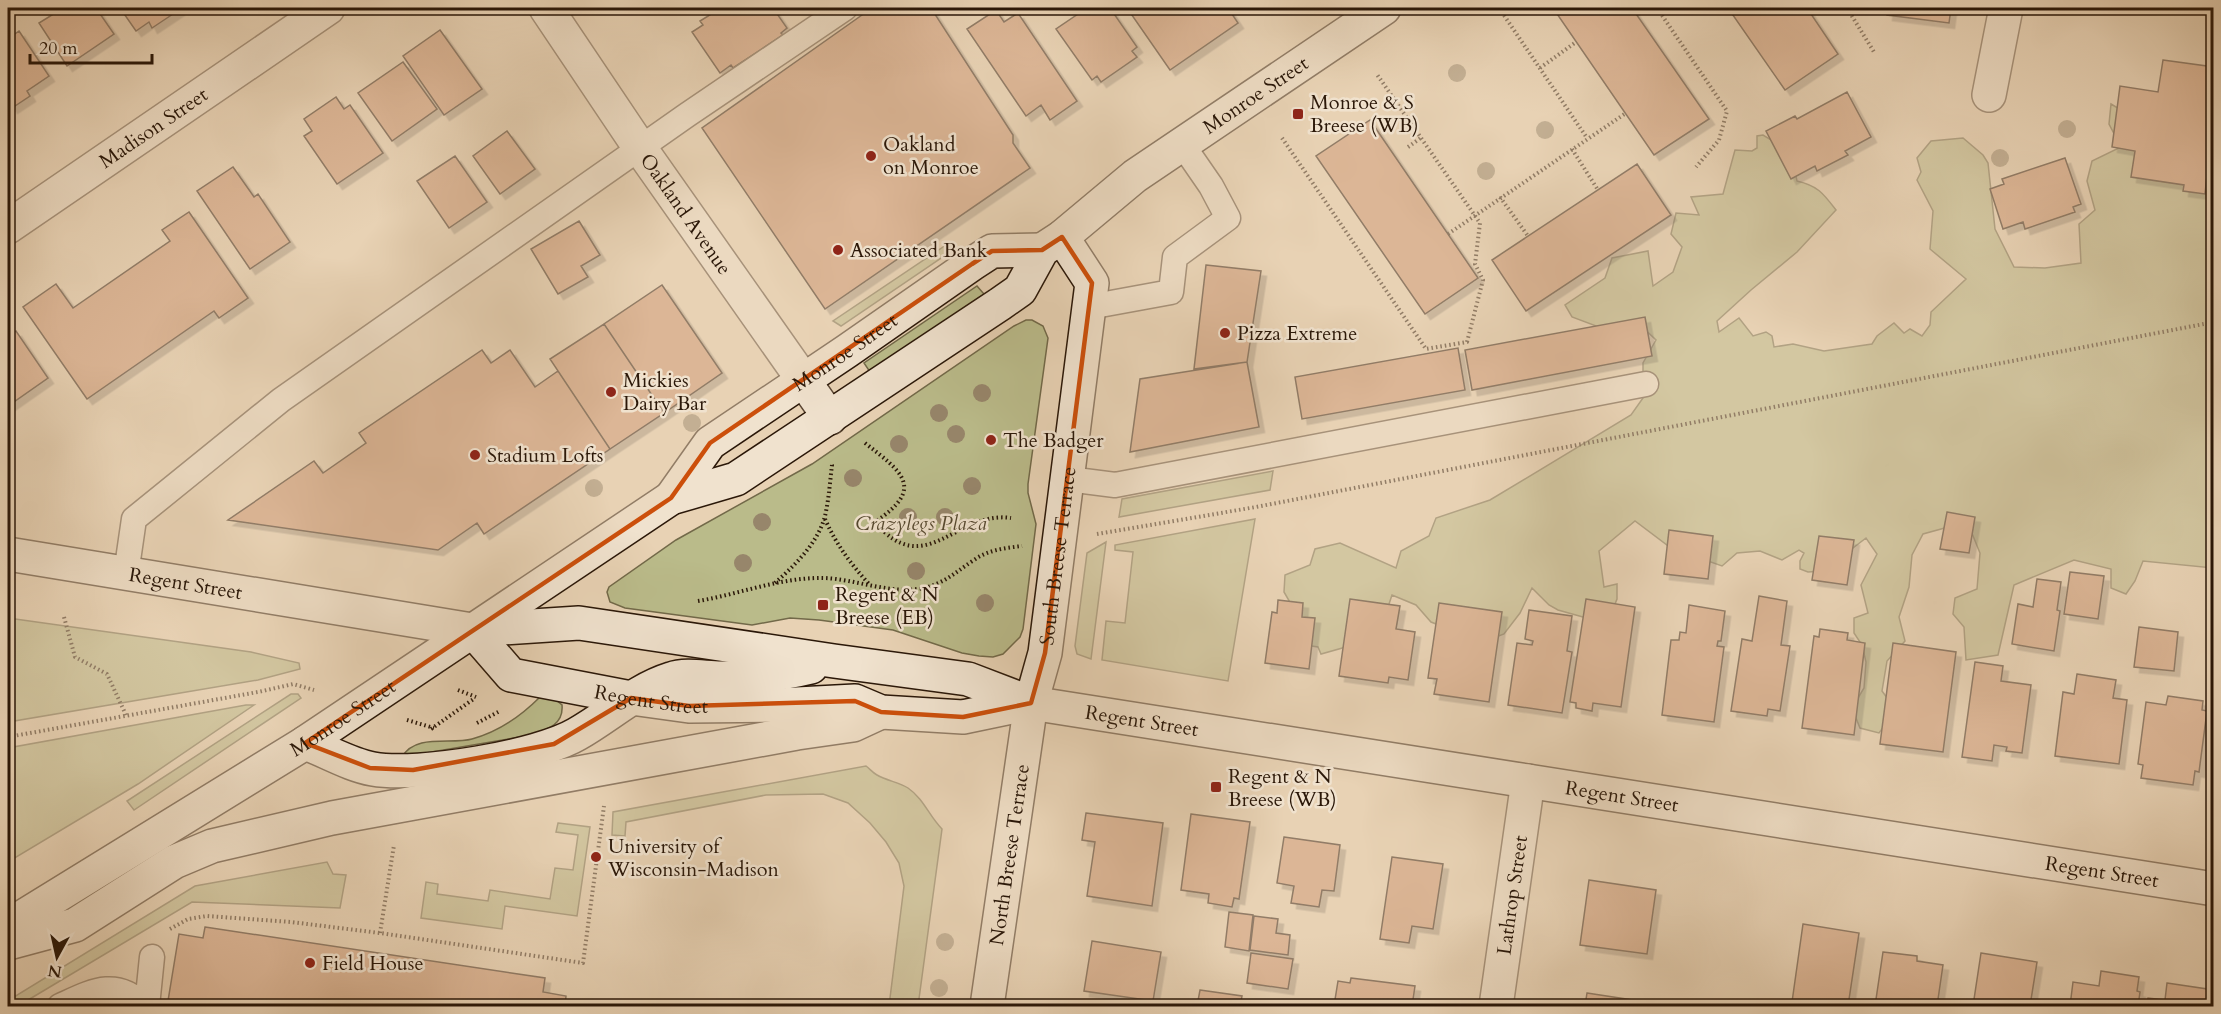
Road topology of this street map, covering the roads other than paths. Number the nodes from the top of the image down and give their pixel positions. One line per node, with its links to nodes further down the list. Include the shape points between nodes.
1 (328, 8): 9 (main road, Madison Street)
2 (546, 8): 8 (main road, Oakland Avenue)
3 (845, 8): 8 (lane)
4 (1384, 8): 7 (main road, Monroe Street)
5 (2006, 8): 6 (main road)
6 (1989, 95)
7 (1182, 144): 10 (main road, Monroe Street, via 1135,176); 11 (lane, via 1228,218 1176,257 1172,292)
8 (640, 148): 12 (main road, Oakland Avenue); 18 (lane, via 281,400 134,519)
9 (8, 227)
10 (1052, 243): 11 (main road, South Breese Terrace, via 1092,283); 12 (main road, Monroe Street, via 992,251); 14 (main road, Monroe Street, via 1020,290)
11 (1089, 307): 15 (main road, South Breese Terrace)
12 (803, 379): 14 (main road, Oakland Avenue); 16 (main road, Monroe Street, via 710,443)
13 (1646, 384): 15 (lane, via 1115,485)
14 (830, 418): 16 (main road, Monroe Street, via 736,479)
15 (1068, 479): 22 (main road, South Breese Terrace, via 1045,653)
16 (670, 498): 19 (main road, Monroe Street)
17 (8, 554): 18 (main road, Regent Street)
18 (126, 573): 19 (main road, Regent Street)
19 (472, 630): 20 (main road, Regent Street, via 579,623); 21 (main road, Regent Street, via 512,675); 24 (main road, Monroe Street)
20 (834, 662): 21 (main road, via 779,674 672,678); 22 (main road, Regent Street, via 968,679)
21 (631, 698): 23 (main road, Regent Street, via 689,706 855,701); 24 (main road, via 576,735 554,744 466,764 391,771 370,768)
22 (1031, 703): 23 (main road, Regent Street, via 963,717); 25 (main road, Regent Street); 32 (main road, North Breese Terrace)
23 (881, 712): 28 (main road, via 853,725 332,818 212,846 174,862 75,925)
24 (305, 743): 27 (main road, Monroe Street)
25 (1528, 782): 26 (main road, Regent Street); 33 (main road, Lathrop Street)
26 (2214, 889)
27 (8, 926)
28 (8, 943)
29 (152, 957): 31 (lane)
30 (60, 1006): 31 (lane, via 108,989 122,991)
31 (145, 1006)
32 (987, 1006)
33 (1496, 1006)

